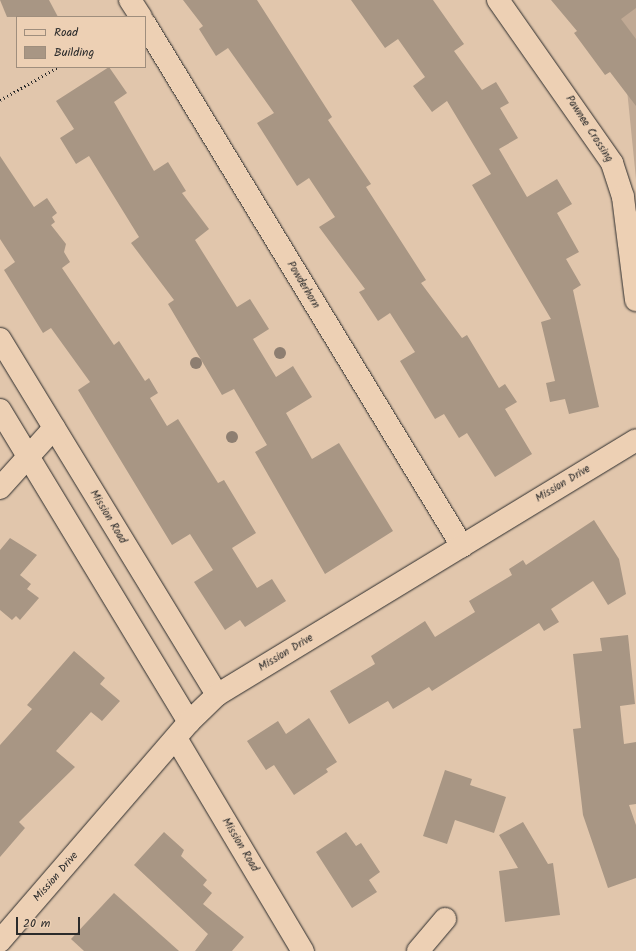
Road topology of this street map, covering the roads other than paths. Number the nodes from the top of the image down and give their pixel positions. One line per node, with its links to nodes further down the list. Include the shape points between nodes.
1 (130, 0): 3 (street)
2 (498, 0): 5 (street, Pawnee Crossing, via 612,163 623,197)
3 (140, 16)
4 (146, 26): 12 (street, Powderhorn)
5 (636, 300)
6 (0, 339): 8 (street, Mission Road)
7 (0, 410): 10 (street)
8 (54, 428): 10 (street); 13 (street, Mission Road)
9 (636, 440): 12 (street, Mission Drive)
10 (28, 456): 11 (street); 14 (street)
11 (0, 488)
12 (462, 546): 13 (street, Mission Drive)
13 (217, 695): 14 (street, Mission Drive)
14 (189, 722): 15 (street, Mission Drive)
15 (177, 740): 17 (street, Mission Drive); 18 (street, Mission Road)
16 (445, 920): 19 (street)
17 (0, 941)
18 (303, 951)
19 (418, 951)

